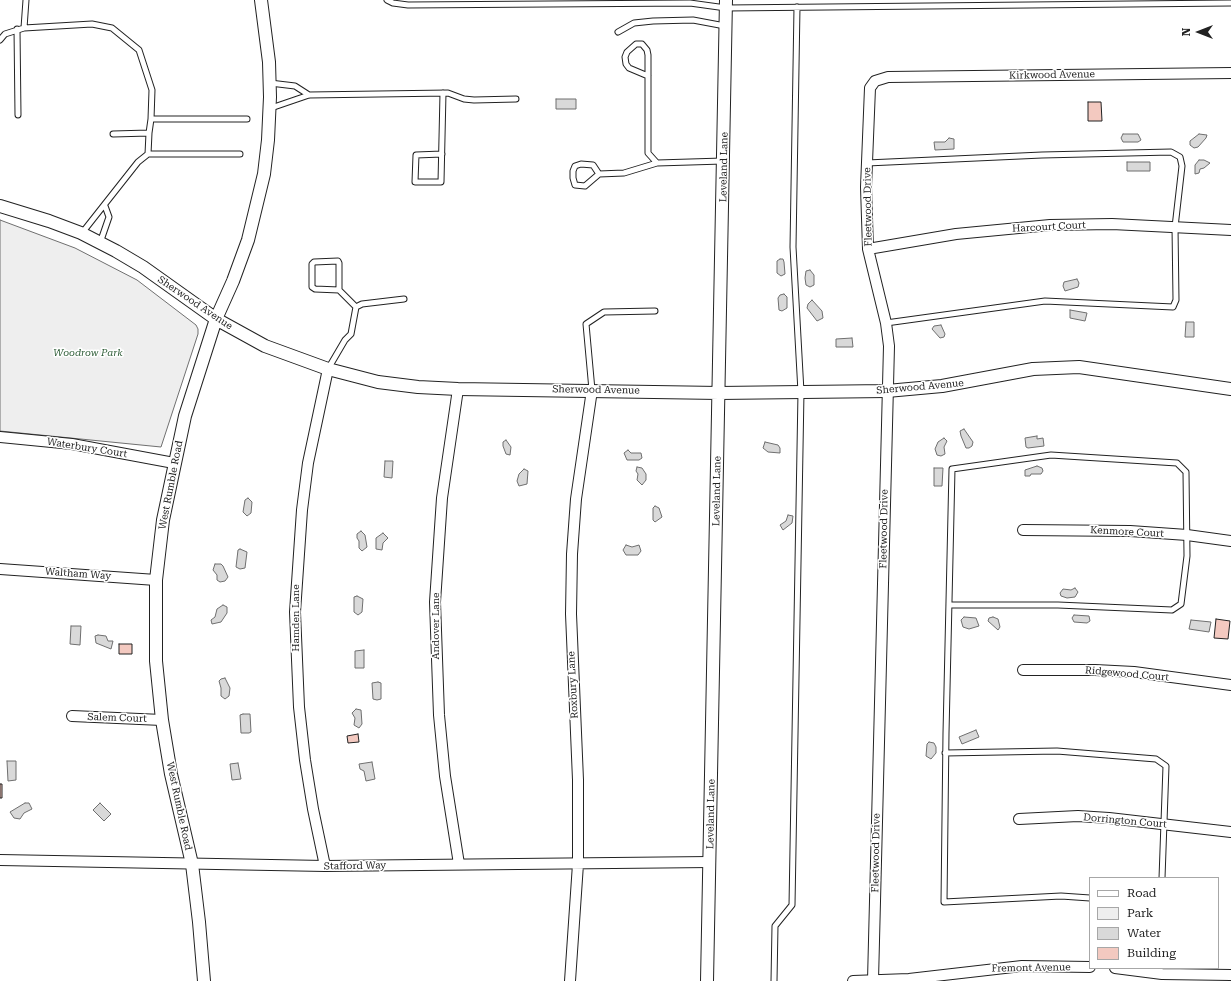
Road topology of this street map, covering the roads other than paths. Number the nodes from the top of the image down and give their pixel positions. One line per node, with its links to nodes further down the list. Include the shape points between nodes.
1 (26, 0): 9 (lane)
2 (261, 0): 16 (street, West Rumble Road)
3 (387, 0): 4 (lane, via 408,5)
4 (690, 1): 6 (lane)
5 (1231, 3): 7 (lane)
6 (726, 4): 7 (lane); 8 (street, Leveland Lane)
7 (797, 7): 51 (lane, via 793,247)
8 (726, 26): 11 (lane, via 693,20 634,22); 29 (street, Leveland Lane)
9 (24, 28): 10 (lane); 22 (lane, via 92,24 112,28 139,50 152,90)
10 (17, 29): 12 (lane, via 5,34); 21 (lane)
11 (618, 32)
12 (0, 40)
13 (1231, 73): 15 (street, Kirkwood Avenue, via 888,77)
14 (648, 76): 14 (lane, via 629,68 626,64 627,52 636,44 642,44 647,50); 30 (lane, via 648,153)
15 (875, 81): 31 (street, Fleetwood Drive, via 869,95)
16 (270, 83): 18 (lane, via 295,86); 20 (street, West Rumble Road)
17 (443, 93): 18 (lane); 19 (lane, via 474,100); 28 (lane)
18 (310, 95): 20 (lane)
19 (516, 99)
20 (270, 108): 44 (street, West Rumble Road, via 264,174 257,207 233,281)
21 (18, 115)
22 (151, 119): 23 (lane); 24 (lane)
23 (247, 119)
24 (149, 133): 25 (lane); 26 (lane)
25 (113, 134)
26 (148, 154): 27 (lane); 34 (lane, via 138,162)
27 (240, 154)
28 (442, 154): 28 (lane, via 441,182 415,182 416,156)
29 (724, 161): 30 (lane); 52 (street, Leveland Lane)
30 (657, 163): 32 (lane, via 624,173)
31 (867, 163): 35 (lane, via 1172,152 1180,157 1182,166); 39 (street, Fleetwood Drive)
32 (599, 174): 32 (lane, via 593,165 575,166 575,185 585,186)
33 (0, 206): 37 (street, Sherwood Avenue)
34 (105, 206): 37 (lane); 38 (lane, via 109,217)
35 (1175, 227): 36 (street, Harcourt Court); 39 (street, Harcourt Court, via 1050,225 956,234); 45 (lane, via 1176,300 1173,307 1045,301)
36 (1231, 230)
37 (81, 233): 38 (street, Sherwood Avenue)
38 (100, 243): 44 (street, Sherwood Avenue, via 143,267)
39 (868, 249): 45 (street, Fleetwood Drive)
40 (339, 290): 40 (lane, via 312,287 314,262 340,263); 42 (lane)
41 (404, 300): 42 (lane, via 362,304)
42 (356, 307): 46 (lane, via 351,334)
43 (655, 311): 49 (lane, via 604,312 586,324)
44 (216, 319): 46 (street, Sherwood Avenue, via 265,346); 54 (street, West Rumble Road, via 189,402)
45 (886, 323): 50 (street, Fleetwood Drive, via 889,346)
46 (328, 370): 47 (street, Sherwood Avenue, via 378,382); 74 (street, Hamden Lane, via 314,432 302,510 296,612 298,691 304,752)
47 (458, 389): 49 (street, Sherwood Avenue); 72 (street, Andover Lane, via 442,498 435,609 439,715 445,776)
48 (1231, 389): 50 (street, Sherwood Avenue, via 1079,366 1056,366 942,386)
49 (592, 390): 52 (street, Sherwood Avenue); 73 (street, Roxbury Lane, via 576,499 572,554 571,614 578,780)
50 (888, 391): 51 (street, Sherwood Avenue); 80 (street, Fleetwood Drive)
51 (801, 392): 52 (street, Sherwood Avenue); 84 (lane, via 792,906 775,926)
52 (719, 393): 70 (street, Leveland Lane)
53 (0, 437): 54 (street, Waterbury Court, via 72,444)
54 (174, 463): 59 (street, West Rumble Road, via 163,520)
55 (1023, 530): 56 (street, Kenmore Court, via 1095,530)
56 (1188, 535): 57 (street, Kenmore Court); 60 (lane, via 1181,604 1172,610 1058,605); 60 (lane, via 1186,472 1177,463 1052,455 960,466 952,469)
57 (1231, 540)
58 (0, 569): 59 (street, Waltham Way)
59 (156, 580): 64 (street, West Rumble Road, via 156,662)
60 (949, 605): 65 (lane)
61 (1023, 670): 62 (street, Ridgewood Court, via 1134,672)
62 (1231, 685)
63 (72, 716): 64 (street, Salem Court)
64 (162, 720): 71 (street, West Rumble Road, via 171,774)
65 (945, 754): 67 (lane, via 1057,750 1156,759 1166,766); 76 (lane, via 944,902 1061,896)
66 (1019, 820): 67 (street, Dorrington Court, via 1078,816)
67 (1164, 824): 68 (street, Dorrington Court); 75 (lane)
68 (1231, 832)
69 (0, 860): 71 (street, Stafford Way)
70 (710, 862): 73 (street, Stafford Way); 83 (street, Leveland Lane)
71 (192, 864): 74 (street, Stafford Way); 81 (street, West Rumble Road)
72 (459, 864): 73 (street, Stafford Way); 74 (street, Stafford Way)
73 (578, 864): 82 (street, Roxbury Lane)
74 (326, 866)
75 (1162, 877)
76 (1089, 898)
77 (1089, 967): 80 (street, Fremont Avenue, via 1022,966 909,979)
78 (1124, 969): 79 (street, via 1162,974)
79 (1231, 975)
80 (873, 980): 85 (street, Fremont Avenue)
81 (204, 981)
82 (570, 981)
83 (707, 981)
84 (774, 981)
85 (853, 981)

